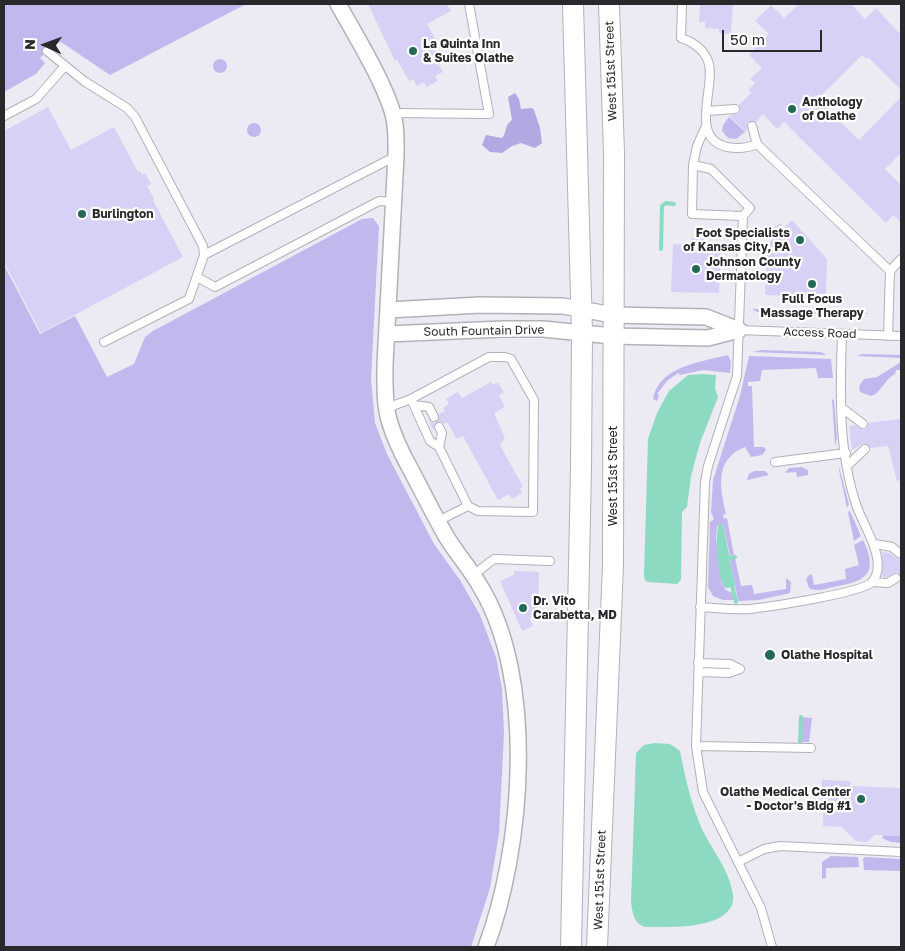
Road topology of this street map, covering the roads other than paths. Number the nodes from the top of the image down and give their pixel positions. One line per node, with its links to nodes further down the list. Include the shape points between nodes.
1 (338, 4): 10 (street)
2 (469, 4): 10 (lane, via 489,114)
3 (573, 4): 23 (main road)
4 (609, 4): 25 (main road, West 151st Street, via 614,153)
5 (682, 4): 9 (lane, via 681,38 702,51 709,64)
6 (47, 51): 7 (lane)
7 (65, 66): 11 (lane, via 36,99); 19 (lane, via 127,108 135,117 204,246)
8 (735, 109): 9 (lane)
9 (707, 111): 13 (lane)
10 (393, 113): 15 (street)
11 (4, 116)
12 (752, 126): 14 (lane)
13 (705, 128): 14 (lane, via 721,145 741,148); 16 (lane)
14 (758, 144): 21 (lane)
15 (396, 156): 17 (street); 19 (lane)
16 (693, 165): 18 (lane, via 711,169 750,208); 18 (lane, via 692,214)
17 (393, 202): 22 (lane, via 379,201 215,287); 24 (street)
18 (744, 216): 26 (lane)
19 (204, 254): 22 (lane)
20 (901, 259): 21 (lane)
21 (890, 271): 31 (lane)
22 (197, 277): 33 (lane, via 189,299)
23 (581, 308): 24 (street, South Fountain Drive, via 480,305); 25 (street, Access Road); 27 (main road)
24 (388, 310): 28 (street)
25 (613, 315): 26 (street, Access Road, via 706,317); 30 (main road, West 151st Street)
26 (740, 330): 29 (lane, Access Road); 30 (street, Access Road, via 708,338); 53 (lane, via 737,376 705,482)
27 (582, 333): 28 (street, South Fountain Drive, via 503,329); 30 (street, Access Road); 61 (main road)
28 (387, 334): 35 (street)
29 (842, 334): 31 (lane, Access Road); 36 (lane)
30 (612, 336): 62 (main road, West 151st Street, via 613,565)
31 (888, 336): 32 (lane, Access Road)
32 (901, 336)
33 (104, 342)
34 (412, 402): 35 (lane); 37 (lane, via 429,407); 40 (lane, via 430,441); 45 (lane, via 481,360 498,357 511,359 534,400 533,512 478,511)
35 (386, 408): 46 (street, via 402,452)
36 (842, 408): 38 (lane); 42 (lane)
37 (434, 416)
38 (863, 424)
39 (439, 427): 40 (lane, via 442,433)
40 (439, 447): 45 (lane)
41 (865, 448): 44 (lane)
42 (846, 453): 43 (lane); 44 (lane)
43 (775, 462)
44 (848, 465): 47 (lane, via 857,506)
45 (468, 506): 46 (lane)
46 (438, 521): 50 (street)
47 (874, 544): 48 (lane, via 892,547); 52 (lane, via 876,574)
48 (898, 553)
49 (550, 561): 50 (lane, via 494,559)
50 (473, 575): 60 (street, via 491,608 508,652 517,722 510,855 500,904)
51 (896, 578): 52 (lane, via 888,583)
52 (872, 582): 53 (lane, via 858,590 760,607)
53 (700, 607): 54 (lane)
54 (698, 663): 55 (lane); 55 (lane, via 730,664 740,669 730,673)
55 (698, 672): 56 (lane)
56 (696, 746): 57 (lane); 59 (lane, via 703,792)
57 (811, 748)
58 (901, 852): 59 (lane, via 780,846 764,849)
59 (738, 862): 63 (lane, via 761,908)
60 (486, 947)
61 (571, 947)
62 (598, 947)
63 (772, 947)

